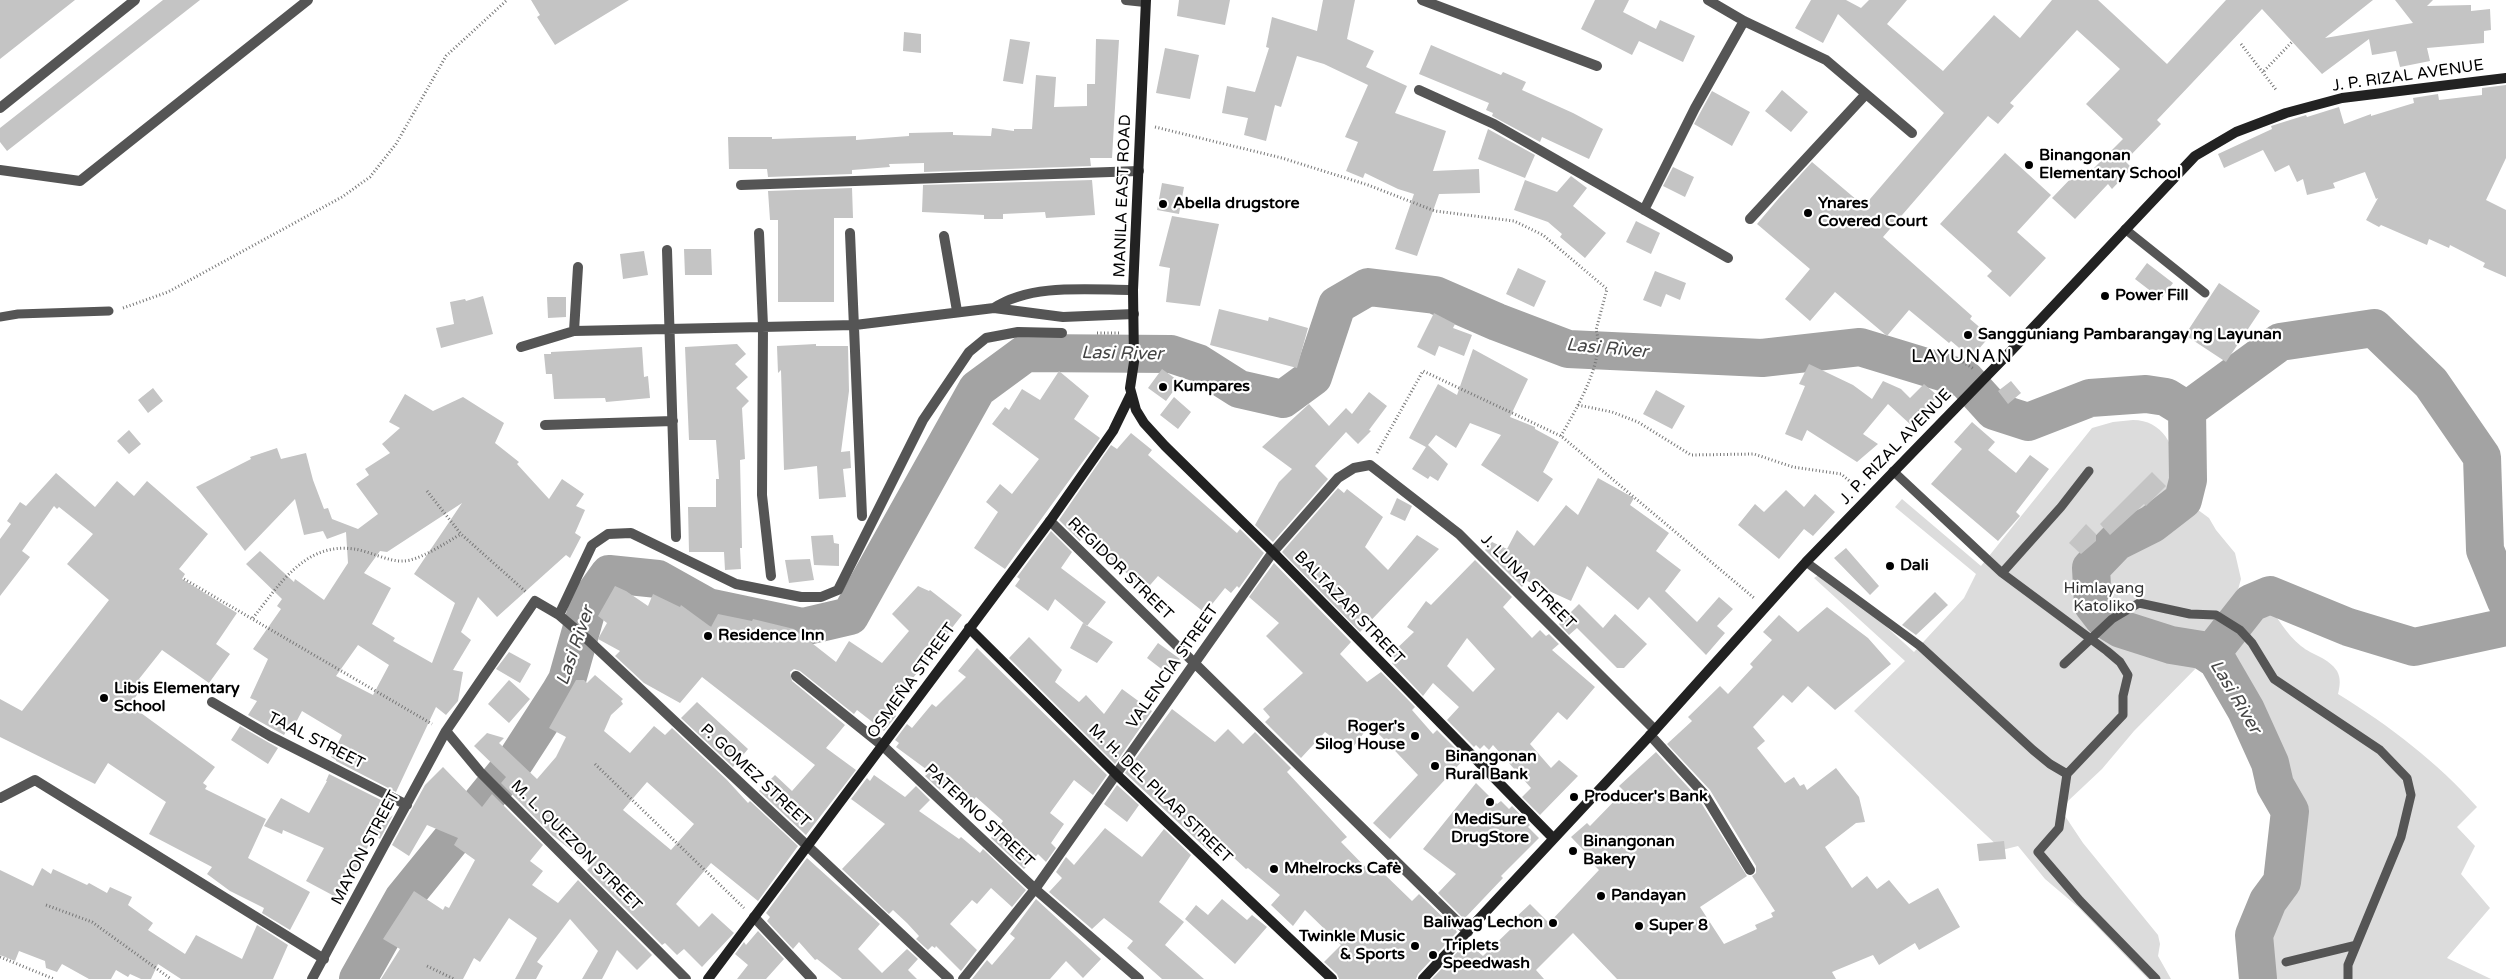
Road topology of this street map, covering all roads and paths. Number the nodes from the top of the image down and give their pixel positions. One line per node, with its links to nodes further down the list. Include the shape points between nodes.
1 (135, 0): 17 (street)
2 (308, 0): 20 (street, via 80,181)
3 (507, 0): 35 (path, via 446,56 396,144 370,177 342,197 168,292)
4 (1126, 0): 7 (street)
5 (1422, 0): 11 (street)
6 (1708, 0): 8 (street)
7 (1146, 1): 18 (main road, MANILA EAST ROAD)
8 (1744, 21): 16 (street, via 1826,60); 23 (street, via 1695,108)
9 (2292, 42): 12 (path)
10 (2241, 44): 12 (path)
11 (1597, 66)
12 (2264, 71): 15 (path)
13 (2506, 78): 25 (main road, J. P. RIZAL AVENUE, via 2342,98 2286,113 2236,132 2195,156)
14 (1419, 90): 23 (street, via 1494,124)
15 (2277, 91)
16 (1866, 94): 19 (street); 24 (street)
17 (0, 108)
18 (1140, 123): 21 (main road, MANILA EAST ROAD); 48 (path, via 1282,158 1368,185 1435,212 1514,221 1543,236 1607,289 1596,330 1595,364)
19 (1912, 133)
20 (0, 170)
21 (1139, 171): 22 (street); 32 (main road, MANILA EAST ROAD)
22 (741, 185)
23 (1644, 210): 30 (street)
24 (1750, 220)
25 (2125, 229): 33 (lane); 53 (main road, J. P. RIZAL AVENUE)
26 (759, 232): 40 (street)
27 (850, 233): 39 (street)
28 (944, 236): 36 (street)
29 (667, 250): 41 (street)
30 (1728, 258)
31 (578, 267): 42 (street)
32 (1133, 290): 34 (street, via 1058,290 1008,299); 37 (main road, MANILA EAST ROAD)
33 (2205, 293)
34 (994, 308): 36 (street); 37 (street, via 1063,317)
35 (109, 311): 38 (lane)
36 (957, 312): 39 (street)
37 (1134, 314): 47 (main road, MANILA EAST ROAD)
38 (0, 317)
39 (855, 325): 40 (street); 57 (street)
40 (763, 326): 41 (street); 64 (street, via 762,495)
41 (671, 327): 42 (street); 49 (street)
42 (574, 330): 44 (street)
43 (1062, 333): 68 (street, via 1018,332 986,338 969,352 923,420 838,590 822,597 801,597 736,584 631,533 608,534 592,545)
44 (521, 347)
45 (1964, 362): 46 (path)
46 (1973, 368)
47 (1131, 394): 58 (main road, OSMEÑA STREET, via 1112,431); 61 (main road, BALTAZAR STREET, via 1140,417 1154,434)
48 (1578, 405): 51 (path); 56 (path, via 1612,412 1638,422 1690,455 1754,454 1793,468 1841,474)
49 (673, 421): 50 (street); 60 (street)
50 (545, 425)
51 (1561, 436): 52 (path, via 1423,371); 67 (path)
52 (1370, 465): 61 (street, VALENCIA STREET, via 1354,468 1338,478); 77 (street, J. LUNA STREET, via 1459,534)
53 (1894, 471): 56 (main road, J. P. RIZAL AVENUE); 63 (lane)
54 (2089, 472): 63 (lane)
55 (426, 491): 59 (path)
56 (1868, 497): 62 (main road, J. P. RIZAL AVENUE)
57 (862, 516)
58 (1050, 522): 70 (main road, OSMEÑA STREET); 72 (street, REGIDOR STREET)
59 (461, 534): 66 (path); 69 (path, via 433,552 403,562 354,549 333,549 312,557 293,568)
60 (676, 538)
61 (1273, 552): 72 (street, VALENCIA STREET); 84 (main road, BALTAZAR STREET)
62 (1806, 562): 67 (main road, J. P. RIZAL AVENUE); 80 (lane, via 1920,646 2033,750)
63 (2002, 573): 71 (lane)
64 (771, 576)
65 (184, 579): 69 (path)
66 (536, 601): 68 (street, P. GOMEZ STREET); 76 (street, MAYON STREET)
67 (1767, 608): 77 (main road, J. P. RIZAL AVENUE)
68 (559, 615): 85 (street, P. GOMEZ STREET)
69 (253, 618): 76 (path)
70 (969, 628): 78 (main road, OSMEÑA STREET); 81 (main road, M. H. DEL PILAR STREET)
71 (2093, 636): 73 (lane); 80 (lane, via 2120,662 2128,675 2123,715); 91 (lane, via 2112,618 2139,604 2190,614 2216,615 2240,630 2252,643 2274,679 2380,750 2407,778 2411,796 2401,837)
72 (1194, 662): 81 (street, VALENCIA STREET); 90 (street, REGIDOR STREET)
73 (2064, 664)
74 (796, 676): 78 (street, PATERNO STREET)
75 (212, 702): 83 (street, TAAL STREET, via 270,736)
76 (446, 732): 83 (street, MAYON STREET); 100 (street, M. L. QUEZON STREET, via 480,772)
77 (1653, 733): 84 (main road, J. P. RIZAL AVENUE); 86 (street, J. LUNA STREET, via 1704,794)
78 (883, 746): 85 (main road, OSMEÑA STREET); 87 (street, PATERNO STREET)
79 (595, 764): 89 (path)
80 (2067, 774): 108 (lane, via 2059,828 2038,852 2080,901)
81 (1117, 775): 87 (street, VALENCIA STREET); 106 (main road, M. H. DEL PILAR STREET)
82 (0, 798): 93 (street, via 35,780)
83 (407, 805): 93 (street, MAYON STREET)
84 (1553, 838): 90 (main road, J. P. RIZAL AVENUE)
85 (808, 845): 89 (main road, OSMEÑA STREET); 103 (street, P. GOMEZ STREET)
86 (1750, 870)
87 (1035, 889): 104 (street, VALENCIA STREET); 105 (street, PATERNO STREET)
88 (46, 905): 97 (path, via 92,922)
89 (754, 917): 101 (main road, OSMEÑA STREET); 102 (street)
90 (1468, 932): 107 (main road, J. P. RIZAL AVENUE)
91 (2356, 945): 94 (lane); 109 (lane, via 2348,965)
92 (0, 957): 96 (path)
93 (324, 959): 98 (street, MAYON STREET)
94 (2286, 962)
95 (427, 966): 99 (path)
96 (54, 979)
97 (171, 979)
98 (312, 979)
99 (454, 979)
100 (686, 979)
101 (708, 979)
102 (812, 979)
103 (949, 979)
104 (963, 979)
105 (1139, 979)
106 (1332, 979)
107 (1423, 979)
108 (2156, 979)
109 (2348, 979)

